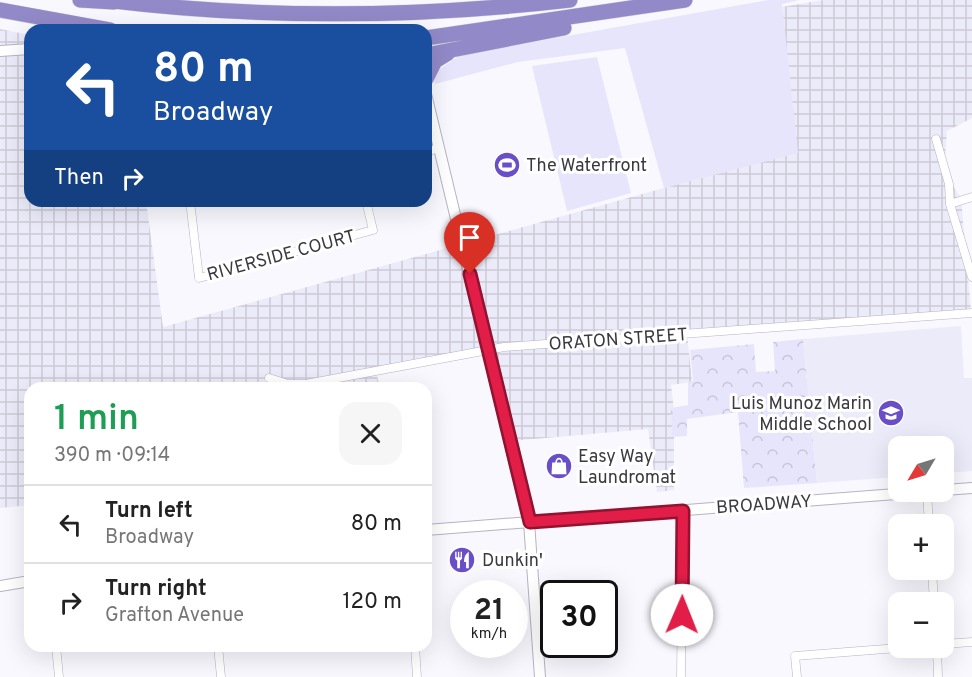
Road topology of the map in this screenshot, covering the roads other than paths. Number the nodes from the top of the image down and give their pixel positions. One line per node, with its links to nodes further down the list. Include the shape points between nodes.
1 (80, 0): 5 (highway)
2 (105, 0): 5 (highway)
3 (570, 0): 5 (highway, via 363,15 255,13)
4 (680, 1): 8 (highway); 10 (highway)
5 (129, 3)
6 (0, 10): 7 (highway)
7 (76, 24)
8 (432, 37)
9 (24, 49): 11 (street)
10 (455, 50): 12 (highway); 13 (highway, via 435,61)
11 (0, 51)
12 (432, 54)
13 (432, 67)
14 (432, 119): 16 (street)
15 (936, 139): 19 (street, via 949,184)
16 (439, 148): 17 (street); 24 (street)
17 (432, 150)
18 (972, 197): 19 (street)
19 (950, 204): 22 (street)
20 (191, 207): 21 (street, RIVERSIDE COURT, via 199,278 373,230)
21 (367, 207)
22 (972, 277)
23 (972, 312): 24 (street, ORATON STREET)
24 (488, 349): 27 (street, ORATON STREET); 32 (street)
25 (269, 378): 26 (street, ORATON STREET)
26 (282, 382)
27 (316, 382)
28 (972, 489): 29 (street)
29 (954, 490)
30 (888, 495): 31 (street, BROADWAY)
31 (683, 511): 32 (street, BROADWAY); 47 (street)
32 (530, 522): 33 (street, BROADWAY); 46 (street)
33 (432, 530)
34 (24, 582): 35 (street)
35 (0, 586)
36 (972, 642): 37 (street)
37 (954, 643)
38 (888, 649): 48 (street, via 795,656)
39 (57, 652): 43 (street)
40 (218, 652): 44 (street)
41 (415, 652): 45 (street)
42 (937, 658): 49 (street)
43 (59, 677)
44 (220, 677)
45 (417, 677)
46 (540, 677)
47 (681, 677)
48 (797, 677)
49 (938, 677)

